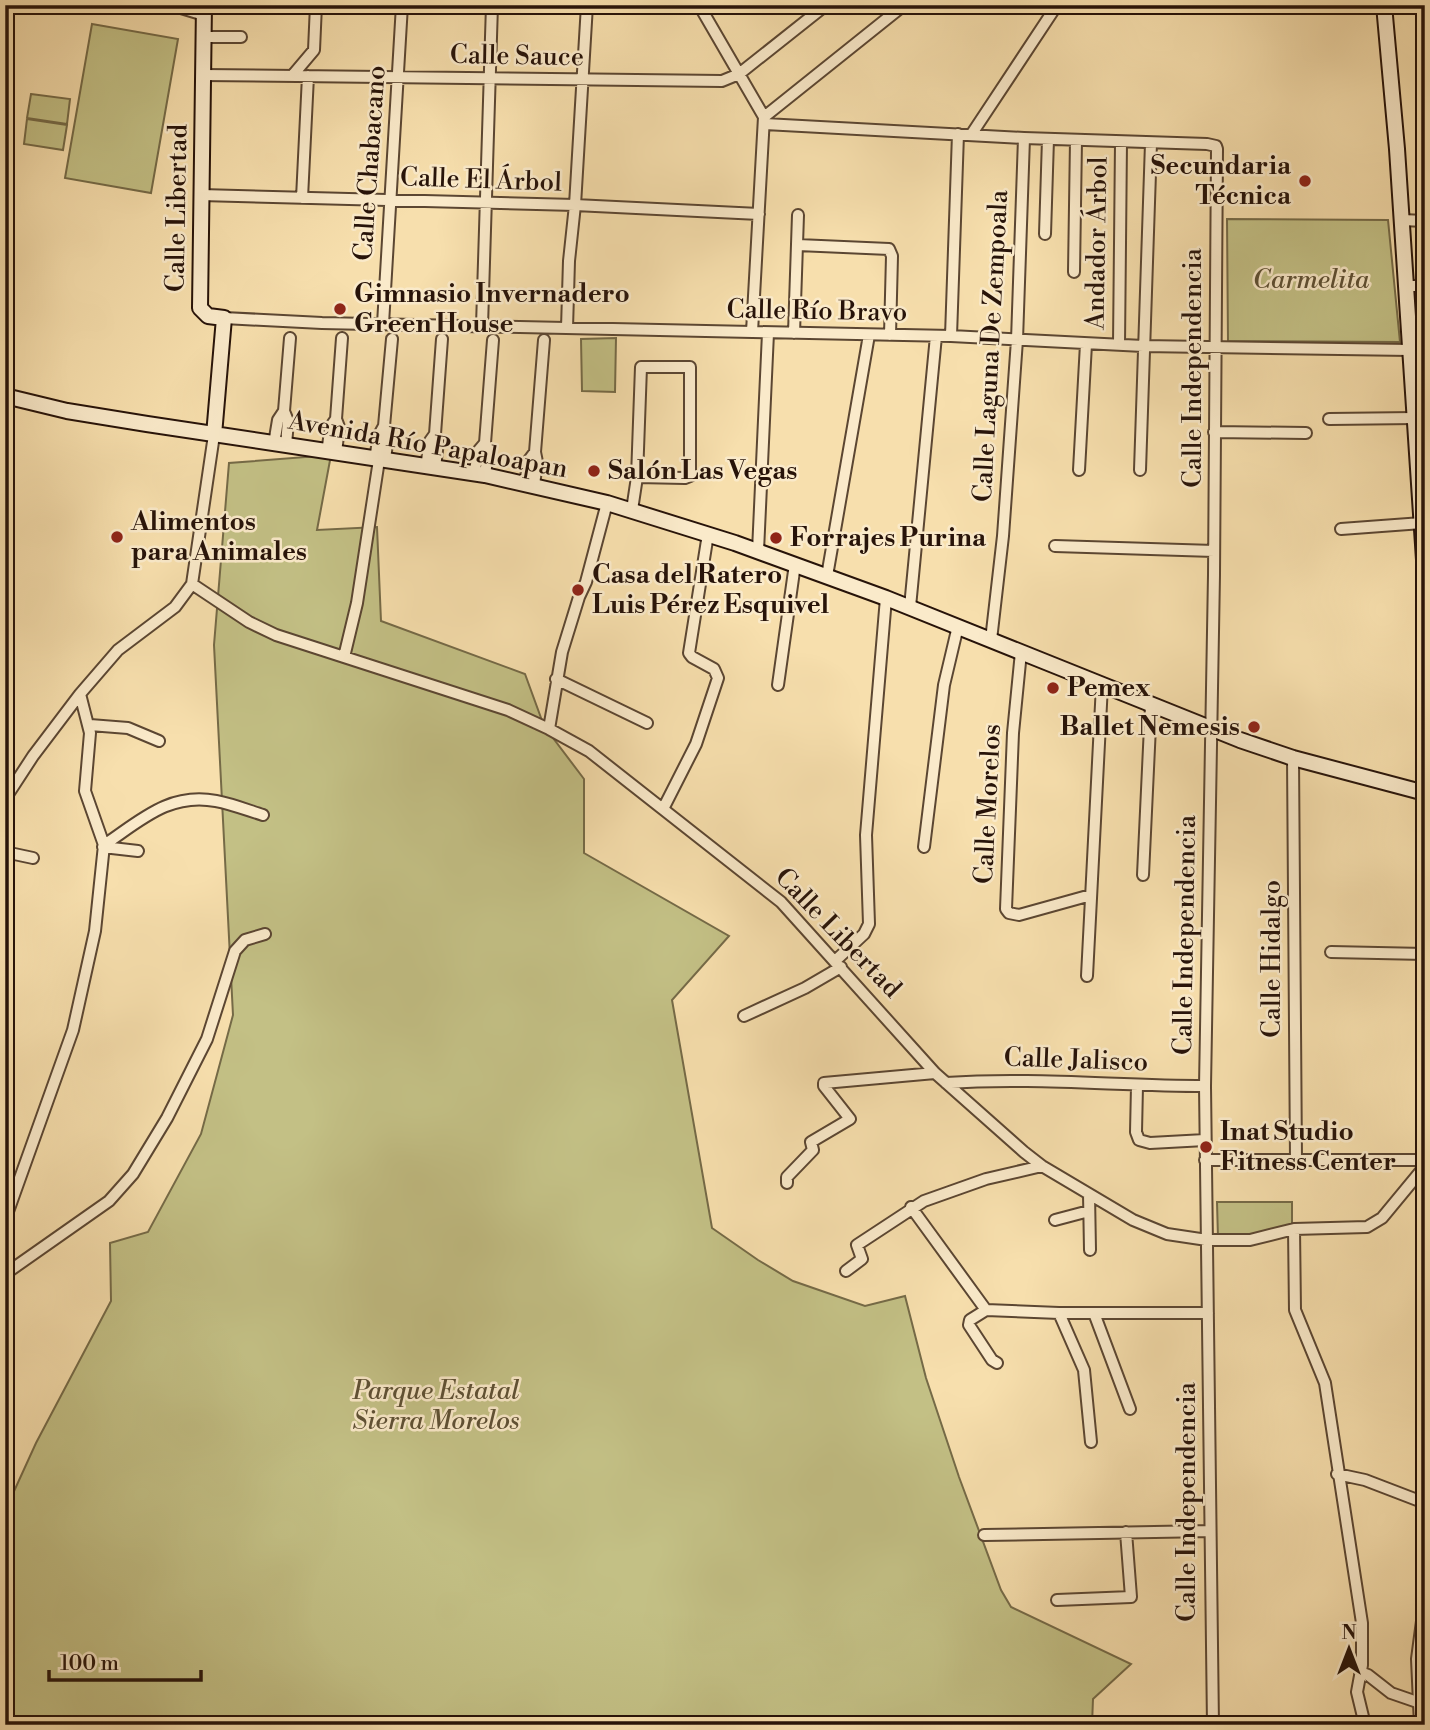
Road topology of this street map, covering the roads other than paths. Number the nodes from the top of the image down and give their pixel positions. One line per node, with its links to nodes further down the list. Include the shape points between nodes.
1 (171, 5): 11 (street)
2 (316, 5): 16 (street, via 314,50)
3 (402, 5): 18 (street, Calle Chabacano)
4 (492, 5): 19 (street)
5 (587, 5): 20 (street)
6 (699, 5): 14 (street)
7 (826, 5): 14 (street)
8 (904, 5): 21 (street)
9 (1057, 5): 23 (street)
10 (1384, 5): 36 (main road)
11 (204, 10): 12 (main road, Calle Libertad)
12 (203, 37): 13 (street); 15 (main road, Calle Libertad)
13 (241, 37)
14 (739, 74): 20 (street, Calle Sauce, via 722,81); 21 (street)
15 (203, 75): 16 (street, Calle Sauce); 29 (main road, Calle Libertad)
16 (292, 76): 17 (street, Calle Sauce)
17 (308, 76): 18 (street, Calle Sauce); 30 (street)
18 (399, 76): 19 (street, Calle Sauce); 31 (street, Calle Chabacano)
19 (490, 78): 20 (street, Calle Sauce); 32 (street)
20 (582, 80): 33 (street)
21 (764, 120): 22 (street); 34 (street)
22 (958, 134): 23 (street); 53 (street)
23 (971, 135): 24 (street)
24 (1024, 138): 25 (street); 60 (street, Calle Laguna De Zempoala)
25 (1048, 139): 26 (street); 38 (street)
26 (1076, 140): 27 (street); 40 (street)
27 (1121, 142): 28 (street); 62 (street, Andador Árbol)
28 (1151, 143): 63 (street); 64 (street, Calle Independencia, via 1216,146)
29 (201, 195): 30 (street, Calle El Árbol); 43 (main road, Calle Libertad, via 200,308 208,316)
30 (302, 198): 31 (street, Calle El Árbol)
31 (391, 200): 32 (street, Calle El Árbol); 44 (street, Calle Chabacano)
32 (486, 203): 33 (street, Calle El Árbol); 45 (street)
33 (575, 205): 34 (street, Calle El Árbol); 46 (street)
34 (759, 214): 47 (street)
35 (798, 215): 39 (street)
36 (1402, 220): 37 (street); 41 (main road)
37 (1425, 221)
38 (1045, 234)
39 (798, 245): 49 (street); 51 (street, via 891,252)
40 (1074, 272)
41 (1406, 286): 42 (street); 65 (main road)
42 (1425, 286)
43 (224, 318): 44 (street, Calle Río Bravo); 71 (main road)
44 (383, 324): 45 (street, Calle Río Bravo)
45 (482, 327): 46 (street, Calle Río Bravo)
46 (567, 328): 47 (street, Calle Río Bravo)
47 (751, 332): 48 (street, Calle Río Bravo)
48 (768, 332): 49 (street, Calle Río Bravo); 88 (street)
49 (794, 333): 50 (street, Calle Río Bravo)
50 (869, 335): 51 (street, Calle Río Bravo); 92 (street)
51 (890, 335): 52 (street, Calle Río Bravo)
52 (936, 336): 53 (street, Calle Río Bravo); 95 (street)
53 (951, 337): 60 (street, Calle Río Bravo)
54 (290, 338): 72 (street, via 284,411 278,420)
55 (342, 338): 73 (street)
56 (391, 339): 74 (street)
57 (442, 339): 75 (street)
58 (493, 340): 78 (street)
59 (544, 340): 80 (street)
60 (1017, 340): 61 (street, Calle Río Bravo); 97 (street, Calle Laguna De Zempoala)
61 (1086, 344): 62 (street, Calle Río Bravo); 76 (street)
62 (1119, 345): 63 (street, Calle Río Bravo)
63 (1143, 346): 64 (street, Calle Río Bravo); 77 (street)
64 (1215, 347): 65 (street, Calle Río Bravo); 69 (street, Calle Independencia)
65 (1410, 350): 67 (main road)
66 (5, 396): 71 (main road, Avenida Río Papaloapan)
67 (1415, 418): 68 (street); 81 (main road)
68 (1329, 419)
69 (1214, 432): 70 (street); 89 (street, Calle Independencia)
70 (1306, 433)
71 (214, 435): 72 (main road, Avenida Río Papaloapan); 93 (street)
72 (280, 445): 73 (main road, Avenida Río Papaloapan)
73 (331, 452): 74 (main road, Avenida Río Papaloapan)
74 (380, 460): 75 (main road, Avenida Río Papaloapan); 99 (street)
75 (430, 467): 78 (main road, Avenida Río Papaloapan)
76 (1079, 470)
77 (1140, 470)
78 (480, 474): 80 (main road, Avenida Río Papaloapan)
79 (638, 477): 79 (street, via 690,476 690,367 642,367); 83 (street)
80 (529, 484): 82 (main road, Avenida Río Papaloapan)
81 (1422, 487): 84 (main road)
82 (607, 503): 83 (main road, Avenida Río Papaloapan); 100 (street)
83 (632, 510): 86 (main road, Avenida Río Papaloapan)
84 (1422, 523): 85 (street); 91 (main road)
85 (1341, 529)
86 (708, 534): 88 (main road, Avenida Río Papaloapan); 113 (street, via 689,653 714,669 718,678 696,744)
87 (1055, 546): 89 (street)
88 (758, 551): 90 (main road, Avenida Río Papaloapan)
89 (1214, 551): 108 (street, Calle Independencia)
90 (794, 564): 92 (main road, Avenida Río Papaloapan); 101 (street)
91 (1425, 575)
92 (827, 576): 94 (main road, Avenida Río Papaloapan)
93 (192, 584): 99 (street, Calle Libertad, via 248,622); 103 (street, via 174,607 118,650)
94 (886, 598): 95 (main road, Avenida Río Papaloapan); 125 (street, via 866,835 869,924)
95 (910, 607): 96 (main road, Avenida Río Papaloapan)
96 (958, 626): 97 (main road, Avenida Río Papaloapan); 116 (street, via 944,685)
97 (991, 640): 98 (main road, Avenida Río Papaloapan)
98 (1021, 652): 102 (main road, Avenida Río Papaloapan); 121 (street, Calle Morelos, via 1006,909 1019,915)
99 (344, 657): 107 (street, Calle Libertad, via 497,706)
100 (556, 679): 105 (street); 107 (street)
101 (778, 685)
102 (1102, 685): 104 (main road, Avenida Río Papaloapan); 121 (street)
103 (80, 694): 106 (street); 112 (street)
104 (1151, 705): 108 (main road, Avenida Río Papaloapan); 120 (street)
105 (647, 723)
106 (90, 725): 109 (street, via 128,728); 115 (street, via 85,791)
107 (549, 729): 113 (street, Calle Libertad, via 589,751)
108 (1211, 729): 110 (main road, Avenida Río Papaloapan); 131 (street, Calle Independencia)
109 (159, 741)
110 (1293, 758): 111 (main road, Avenida Río Papaloapan); 135 (street, Calle Hidalgo)
111 (1425, 793)
112 (5, 799)
113 (663, 809): 125 (street, Calle Libertad, via 773,895)
114 (262, 815): 115 (street, via 219,801 181,800)
115 (103, 846): 117 (street); 142 (street, via 95,931 80,1005)
116 (924, 847)
117 (138, 851)
118 (5, 852): 119 (street)
119 (33, 858)
120 (1143, 875)
121 (1091, 895): 126 (street)
122 (265, 934): 148 (street, via 245,940 235,951 207,1039 164,1125 129,1180 109,1201)
123 (1331, 952): 124 (street)
124 (1425, 954)
125 (838, 964): 127 (street, via 806,988); 128 (street, Calle Libertad)
126 (1087, 975)
127 (744, 1016)
128 (935, 1073): 129 (street, Calle Libertad); 138 (street, via 824,1084 850,1118 812,1146)
129 (946, 1083): 130 (street, Calle Jalisco, via 1005,1080); 136 (street, Calle Libertad)
130 (1137, 1086): 131 (street, Calle Jalisco); 132 (street, via 1139,1140)
131 (1205, 1086): 132 (street, Calle Independencia)
132 (1205, 1140): 133 (street, Calle Independencia)
133 (1205, 1160): 135 (street); 145 (street, Calle Independencia)
134 (1425, 1160): 135 (street)
135 (1296, 1161)
136 (1042, 1166): 139 (street, Calle Libertad); 140 (street, via 986,1179)
137 (1425, 1166): 144 (street, Calle Libertad, via 1374,1224)
138 (787, 1183)
139 (1089, 1194): 141 (street); 145 (street, Calle Libertad, via 1149,1227)
140 (911, 1207): 147 (street, via 856,1246 862,1259); 149 (street)
141 (1089, 1211): 143 (street); 146 (street)
142 (5, 1220)
143 (1055, 1220)
144 (1294, 1229): 145 (street, Calle Libertad, via 1250,1240); 156 (street, via 1295,1310 1325,1383)
145 (1207, 1240): 152 (street, Calle Independencia)
146 (1090, 1251)
147 (846, 1271)
148 (5, 1275)
149 (986, 1310): 150 (street); 153 (street, via 969,1325)
150 (1059, 1313): 151 (street); 155 (street, via 1084,1370)
151 (1094, 1313): 152 (street); 154 (street)
152 (1208, 1313): 158 (street, Calle Independencia)
153 (998, 1363)
154 (1130, 1409)
155 (1091, 1442)
156 (1337, 1474): 157 (street); 163 (street, via 1362,1623)
157 (1425, 1503)
158 (1210, 1531): 159 (street); 165 (street, Calle Independencia)
159 (1126, 1532): 160 (street); 161 (street, via 1131,1597)
160 (984, 1535)
161 (1057, 1600)
162 (1425, 1606): 164 (street)
163 (1364, 1674): 164 (street, via 1391,1693); 166 (street, via 1357,1692)
164 (1420, 1703): 167 (street)
165 (1213, 1725)
166 (1365, 1725)
167 (1421, 1725)

